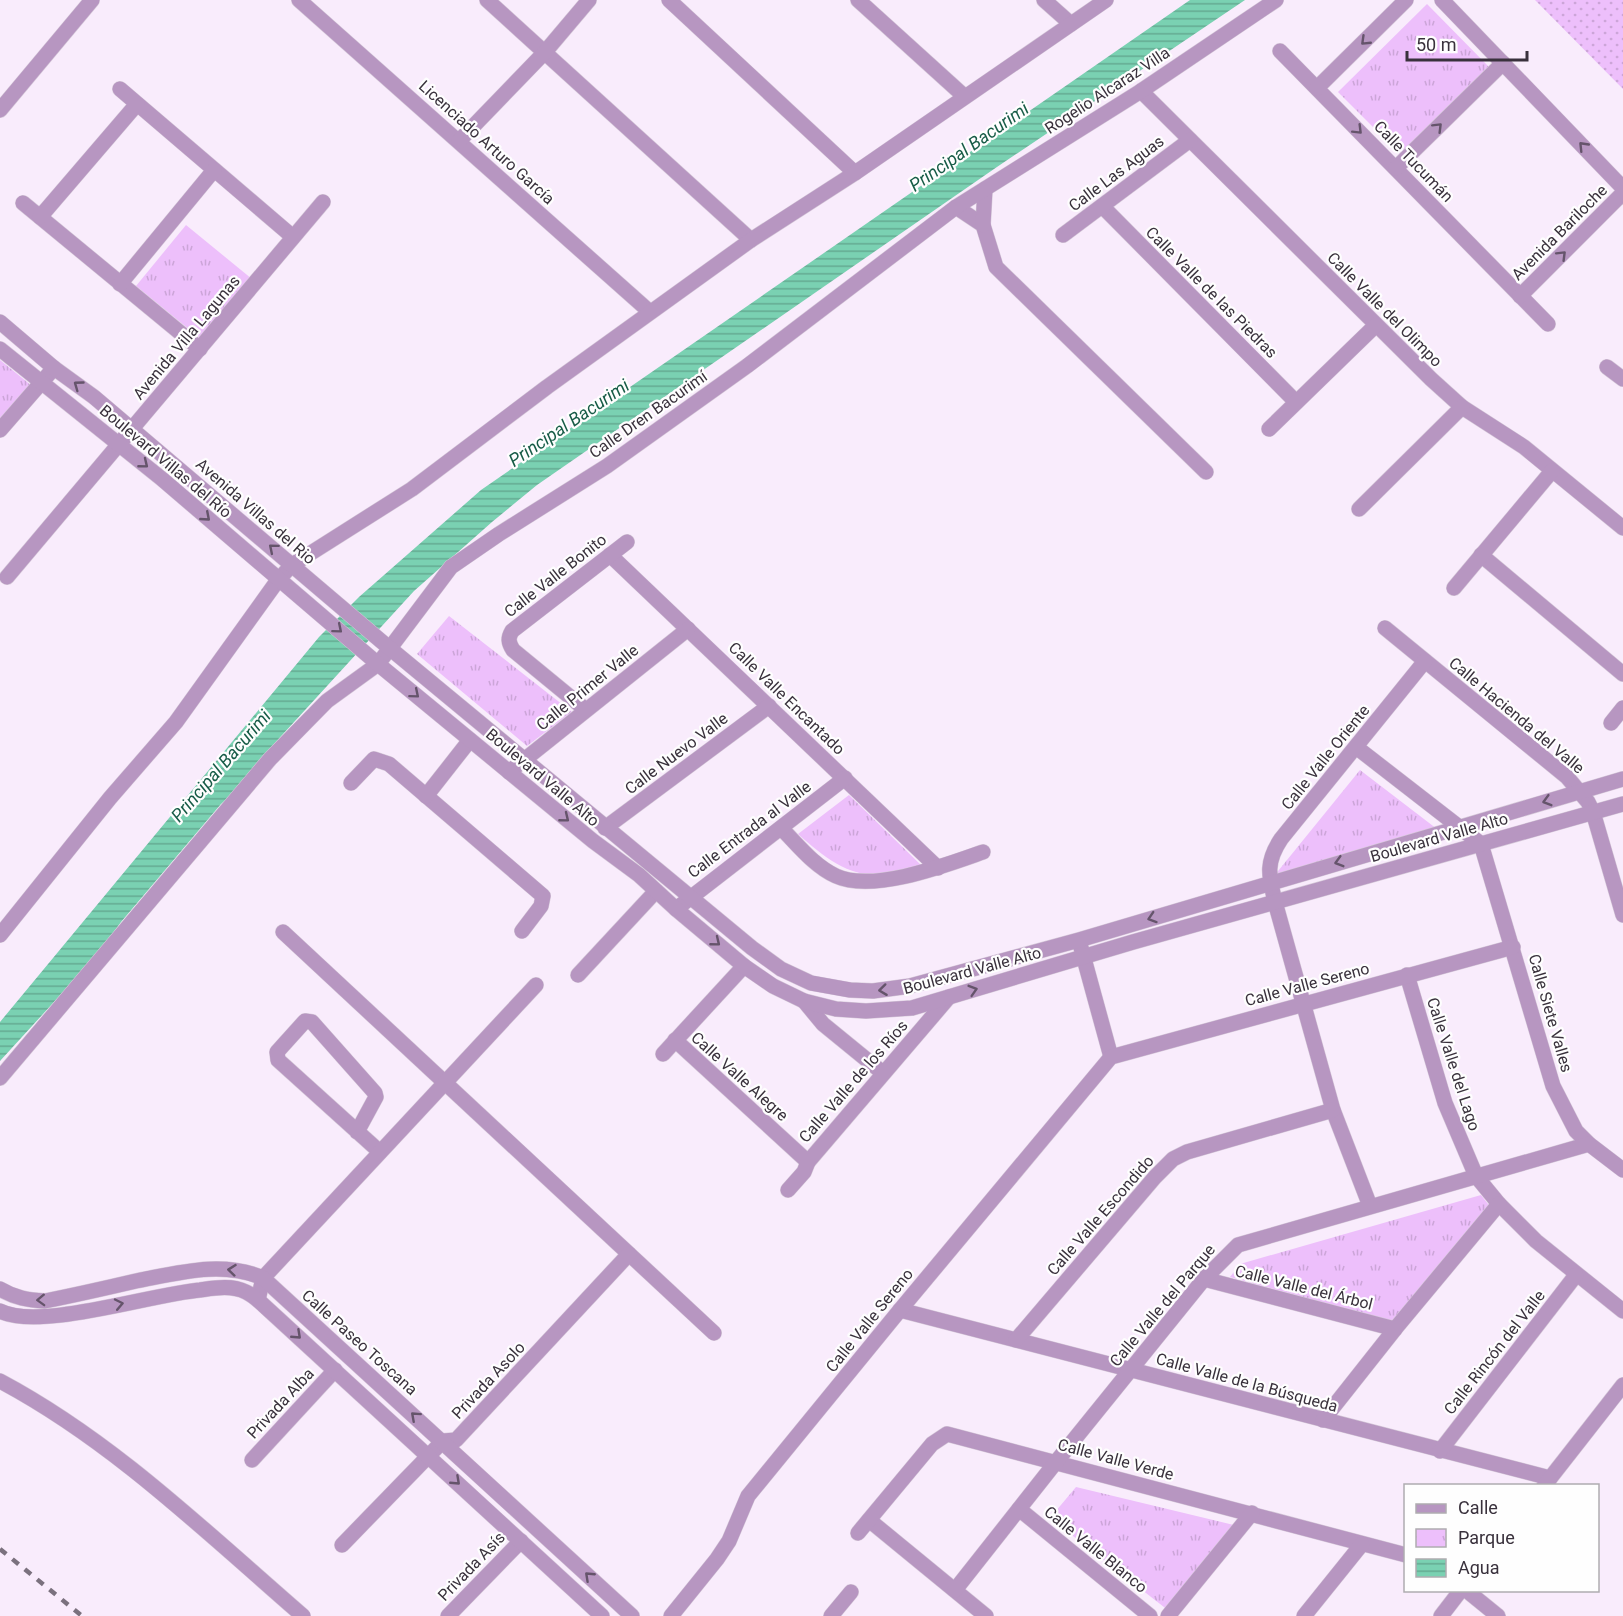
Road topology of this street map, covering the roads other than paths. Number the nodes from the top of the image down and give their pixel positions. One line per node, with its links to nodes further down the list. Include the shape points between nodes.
1 (92, 0): 21 (street)
2 (298, 0): 23 (street, Licenciado Arturo García)
3 (488, 0): 14 (street)
4 (589, 0): 14 (street)
5 (669, 0): 26 (street)
6 (858, 0): 19 (street)
7 (1044, 0): 12 (street)
8 (1106, 0): 12 (street)
9 (1276, 0): 18 (street, Rogelio Alcaraz Villa)
10 (1406, 0): 16 (street, one-way to 16)
11 (1442, 0): 15 (street)
12 (1071, 24): 19 (street)
13 (1280, 51): 16 (street, Calle Tucumán)
14 (545, 52): 23 (street); 38 (street)
15 (1503, 63): 24 (street, one-way to 15); 28 (street, one-way to 15)
16 (1317, 88): 24 (street, Calle Tucumán, one-way to 24)
17 (120, 89): 20 (street)
18 (1141, 91): 22 (street, Calle Valle del Olimpo); 27 (street, Rogelio Alcaraz Villa)
19 (964, 96): 26 (street)
20 (137, 104): 25 (street); 34 (street)
21 (0, 110)
22 (1190, 140): 32 (street, Calle Las Aguas); 44 (street, Calle Valle del Olimpo)
23 (459, 141): 41 (street, Licenciado Arturo García)
24 (1396, 168): 40 (street, Calle Tucumán)
25 (214, 170): 37 (street); 39 (street)
26 (855, 173): 38 (street)
27 (985, 189): 33 (street, Rogelio Alcaraz Villa); 35 (street)
28 (1623, 189)
29 (1623, 194): 40 (street, Avenida Bariloche, one-way to 29)
30 (323, 202): 37 (street, Avenida Villa Lagunas)
31 (23, 203): 34 (street)
32 (1101, 206): 36 (street, Calle Las Aguas); 51 (street, Calle Valle de las Piedras)
33 (956, 207): 35 (street); 73 (street, Calle Dren Bacurimí, via 747,366 607,466 451,567)
34 (40, 217): 39 (street)
35 (983, 225): 59 (street, via 996,267)
36 (1063, 236)
37 (293, 237): 46 (street, Avenida Villa Lagunas)
38 (751, 240): 41 (street)
39 (120, 284): 46 (street)
40 (1520, 296): 43 (street, Calle Tucumán)
41 (650, 312): 65 (street, via 412,489)
42 (0, 322): 48 (street, Boulevard Villas del Río)
43 (1548, 324)
44 (1376, 326): 51 (street); 52 (street, Calle Valle del Olimpo)
45 (0, 349): 50 (street, Boulevard Villas del Río)
46 (200, 350): 53 (street, Avenida Villa Lagunas)
47 (1607, 367): 49 (street)
48 (54, 368): 50 (street); 53 (street, Boulevard Villas del Río, one-way to 48)
49 (1623, 379)
50 (41, 383): 55 (street); 56 (street, Boulevard Villas del Río)
51 (1296, 402): 54 (street)
52 (1462, 407): 58 (street, Calle Valle del Olimpo, via 1524,447); 60 (street)
53 (132, 428): 56 (street, Avenida Villa Lagunas); 57 (street, Boulevard Villas del Río)
54 (1269, 429)
55 (0, 430)
56 (119, 444): 66 (street, Avenida Villa Lagunas); 67 (street, Boulevard Villas del Río, one-way to 67)
57 (172, 462): 65 (street, Avenida Villas del Rio, one-way to 57)
58 (1552, 471): 61 (street, Calle Valle del Olimpo); 64 (street)
59 (1206, 472)
60 (1359, 509)
61 (1623, 528)
62 (627, 542): 63 (street, Calle Valle Bonito)
63 (610, 555): 72 (street, Calle Valle Encantado); 79 (street, Calle Valle Bonito, via 508,637 513,650)
64 (1481, 555): 69 (street); 76 (street)
65 (292, 565): 67 (street); 68 (street, Avenida Villas del Rio)
66 (7, 577)
67 (278, 580): 70 (street, Boulevard Villas del Río); 106 (street, via 176,722)
68 (317, 587): 73 (street, Boulevard Valle Alto)
69 (1454, 588)
70 (307, 602): 74 (street, Boulevard Valle Alto, one-way to 74)
71 (1385, 627): 75 (street, Calle Hacienda del Valle)
72 (688, 629): 77 (street, Calle Valle Encantado); 79 (street, Calle Primer Valle)
73 (385, 645): 74 (street, Calle Dren Bacurimí); 83 (street, Boulevard Valle Alto)
74 (374, 660): 81 (street, Boulevard Valle Alto, one-way to 81); 121 (street, Calle Dren Bacurimí, via 270,759)
75 (1425, 661): 82 (street, Calle Valle Oriente); 88 (street, Calle Hacienda del Valle, via 1567,777)
76 (1623, 674)
77 (769, 706): 85 (street, Calle Valle Encantado); 93 (street, Calle Nuevo Valle)
78 (1623, 708): 80 (street)
79 (586, 711): 83 (street, Calle Primer Valle)
80 (1611, 723)
81 (470, 740): 84 (street, Boulevard Valle Alto); 89 (street)
82 (1356, 747): 92 (street); 98 (street, Calle Valle Oriente, via 1271,854)
83 (525, 760): 84 (street, Calle Primer Valle); 93 (street, Boulevard Valle Alto)
84 (509, 772): 99 (street, Boulevard Valle Alto, one-way to 99)
85 (845, 778): 94 (street, Calle Entrada al Valle); 97 (street, Calle Valle Encantado)
86 (1623, 779): 88 (street, Boulevard Valle Alto)
87 (351, 783): 89 (street, via 374,759 389,764)
88 (1580, 792): 91 (street, Calle Hacienda del Valle); 92 (street, Boulevard Valle Alto, one-way to 92)
89 (426, 796): 104 (street, via 543,896 541,906)
90 (1623, 804): 91 (street, Boulevard Valle Alto)
91 (1593, 813): 95 (street, Boulevard Valle Alto); 103 (street, Calle Hacienda del Valle)
92 (1458, 827): 95 (street); 98 (street, Boulevard Valle Alto, one-way to 98)
93 (605, 828): 100 (street, Boulevard Valle Alto)
94 (781, 828): 97 (street, via 818,864 837,876 857,881 886,880); 100 (street, Calle Entrada al Valle)
95 (1482, 844): 101 (street, Boulevard Valle Alto); 108 (street, Calle Siete Valles)
96 (983, 852): 97 (street)
97 (938, 868)
98 (1270, 882): 101 (street, Calle Valle Oriente); 107 (street, Boulevard Valle Alto, one-way to 107)
99 (656, 891): 102 (street, Boulevard Valle Alto); 111 (street)
100 (690, 897): 102 (street, Calle Entrada al Valle); 107 (street, Boulevard Valle Alto, one-way to 100, via 910,986 850,990 811,983 781,969)
101 (1275, 902): 109 (street, Boulevard Valle Alto); 116 (street, Calle Valle Oriente)
102 (676, 909): 110 (street, Boulevard Valle Alto, one-way to 110)
103 (1623, 915)
104 (522, 931)
105 (283, 932): 122 (street)
106 (0, 935)
107 (1079, 940): 109 (street)
108 (1513, 947): 112 (street, Calle Valle Sereno); 125 (street, Calle Siete Valles, via 1554,1086 1576,1131)
109 (1084, 958): 114 (street, Boulevard Valle Alto, one-way to 109); 119 (street)
110 (744, 966): 115 (street, Boulevard Valle Alto); 117 (street)
111 (578, 975)
112 (1407, 975): 116 (street, Calle Valle Sereno); 129 (street, Calle Valle del Lago, via 1444,1104)
113 (536, 985): 122 (street)
114 (949, 998): 115 (street, Boulevard Valle Alto, via 912,1008 866,1011); 120 (street, Calle Valle de los Ríos)
115 (804, 1001): 120 (street, via 823,1024)
116 (1304, 1003): 119 (street, Calle Valle Sereno); 123 (street, Calle Valle Oriente)
117 (675, 1040): 118 (street); 127 (street, Calle Valle Alegre)
118 (663, 1054)
119 (1111, 1057): 142 (street, Calle Valle Sereno)
120 (883, 1073): 127 (street, Calle Valle de los Ríos)
121 (0, 1078)
122 (445, 1082): 126 (street); 133 (street)
123 (1333, 1110): 132 (street, Calle Valle Oriente); 148 (street, Calle Valle Escondido, via 1173,1159)
124 (357, 1132): 124 (street, via 278,1060 277,1052 305,1021 312,1022 375,1094); 126 (street)
125 (1588, 1144): 128 (street, Calle Siete Valles); 129 (street, Calle Valle del Parque)
126 (380, 1152): 136 (street)
127 (808, 1162): 130 (street, Calle Valle de los Ríos)
128 (1623, 1170)
129 (1476, 1176): 131 (street, Calle Valle del Lago); 132 (street, Calle Valle del Parque)
130 (788, 1190)
131 (1499, 1204): 135 (street, Calle Valle del Lago); 146 (street)
132 (1370, 1206): 137 (street, Calle Valle del Parque, via 1238,1245)
133 (629, 1254): 147 (street); 154 (street, Privada Asolo, via 456,1440)
134 (185, 1271): 136 (street, Calle Paseo Toscana, one-way to 134, via 232,1269); 139 (street); 140 (street, Calle Paseo Toscana)
135 (1576, 1275): 144 (street, Calle Valle del Lago); 155 (street, Calle Rincón del Valle)
136 (263, 1278): 141 (street); 154 (street, Calle Paseo Toscana, one-way to 136)
137 (1204, 1280): 146 (street, Calle Valle del Árbol); 150 (street, Calle Valle del Parque)
138 (0, 1289): 140 (street, Calle Paseo Toscana, one-way to 138, via 29,1300)
139 (184, 1291): 141 (street, via 234,1289); 145 (street, one-way to 139)
140 (64, 1297): 145 (street)
141 (258, 1300): 149 (street, one-way to 149)
142 (900, 1310): 148 (street, Calle Valle de la Búsqueda); 176 (street, Calle Valle Sereno, via 748,1496 729,1541)
143 (0, 1311): 145 (street, via 27,1316)
144 (1623, 1311)
145 (65, 1315)
146 (1395, 1329): 153 (street)
147 (714, 1333)
148 (1016, 1340): 150 (street, Calle Valle de la Búsqueda)
149 (335, 1370): 156 (street); 157 (street, Privada Alba)
150 (1130, 1370): 153 (street, Calle Valle de la Búsqueda); 158 (street, Calle Valle del Parque)
151 (0, 1381): 172 (street, via 68,1421 137,1474)
152 (1623, 1386): 159 (street, Calle Valle de la Búsqueda)
153 (1323, 1420): 155 (street, Calle Valle de la Búsqueda)
154 (443, 1441): 156 (street, Privada Asolo); 175 (street, Calle Paseo Toscana, one-way to 154)
155 (1440, 1450): 159 (street, Calle Valle de la Búsqueda)
156 (429, 1457): 164 (street, one-way to 164); 166 (street, Privada Asolo)
157 (252, 1460)
158 (1056, 1462): 160 (street, Calle Valle del Parque); 161 (street, Calle Valle Verde); 162 (street, Calle Valle Verde, via 946,1434 932,1444)
159 (1547, 1482)
160 (1019, 1509): 168 (street, Calle Valle del Parque); 179 (street, Calle Valle Blanco)
161 (1252, 1513): 165 (street, Calle Valle Verde); 180 (street)
162 (869, 1520): 163 (street, Calle Valle Verde); 168 (street)
163 (858, 1533)
164 (520, 1541): 173 (street, Privada Asís); 174 (street)
165 (1362, 1544): 167 (street, Calle Valle Verde); 181 (street)
166 (342, 1545)
167 (1404, 1554)
168 (955, 1590): 178 (street)
169 (851, 1592): 177 (street)
170 (1459, 1592): 182 (street)
171 (1468, 1592): 183 (street)
172 (303, 1616)
173 (448, 1616)
174 (602, 1616)
175 (632, 1616)
176 (670, 1616)
177 (831, 1616)
178 (986, 1616)
179 (1150, 1616)
180 (1168, 1616)
181 (1304, 1616)
182 (1441, 1616)
183 (1498, 1616)

